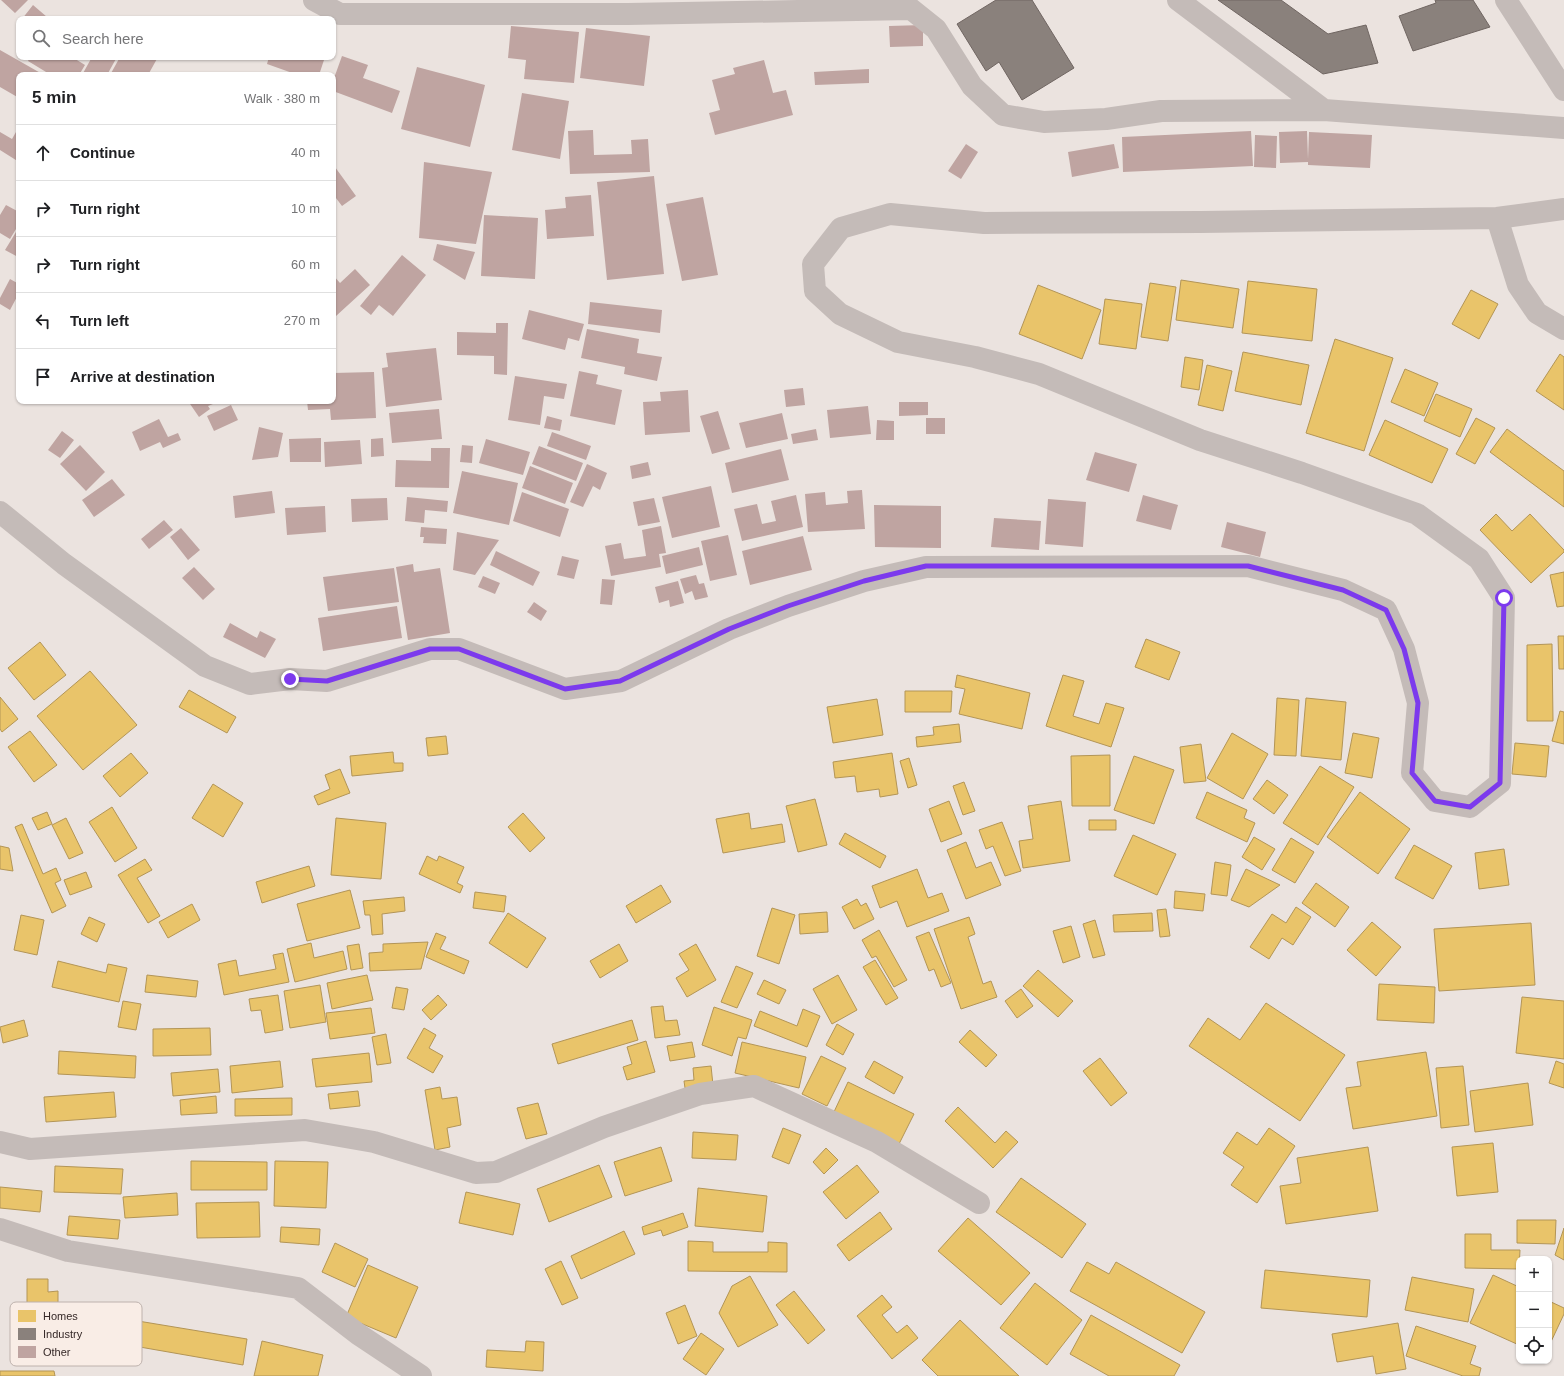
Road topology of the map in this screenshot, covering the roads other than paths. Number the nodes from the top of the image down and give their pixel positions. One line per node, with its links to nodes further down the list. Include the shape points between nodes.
1 (314, 0): 5 (street, via 340,14 628,14 911,10 936,29 972,86 1003,115 1044,122 1106,119 1161,111)
2 (1178, 0): 5 (street)
3 (1506, 0): 4 (street)
4 (1564, 90)
5 (1324, 110): 6 (street)
6 (1564, 128)
7 (1564, 209): 8 (street)
8 (1496, 218): 9 (street, via 1518,285 1537,313); 10 (street, via 984,223 890,214 841,228 813,264 815,291 840,314 898,342 975,357 1039,374 1200,440 1416,514 1479,559 1504,598 1500,783 1470,807 1435,801 1412,773 1418,703 1404,649 1386,610 1343,590 1248,566 926,566 864,581 788,606 729,629 620,681 565,689 459,649 430,649 327,681 290,679 250,684 205,666 64,564)
9 (1564, 329)
10 (0, 512)
11 (0, 1142): 12 (street, via 30,1149 304,1130 374,1142 476,1173 496,1172 604,1127 700,1094 754,1086 877,1142)
12 (979, 1203)
13 (0, 1229): 14 (street, via 68,1251 298,1288 358,1334)
14 (421, 1376)

